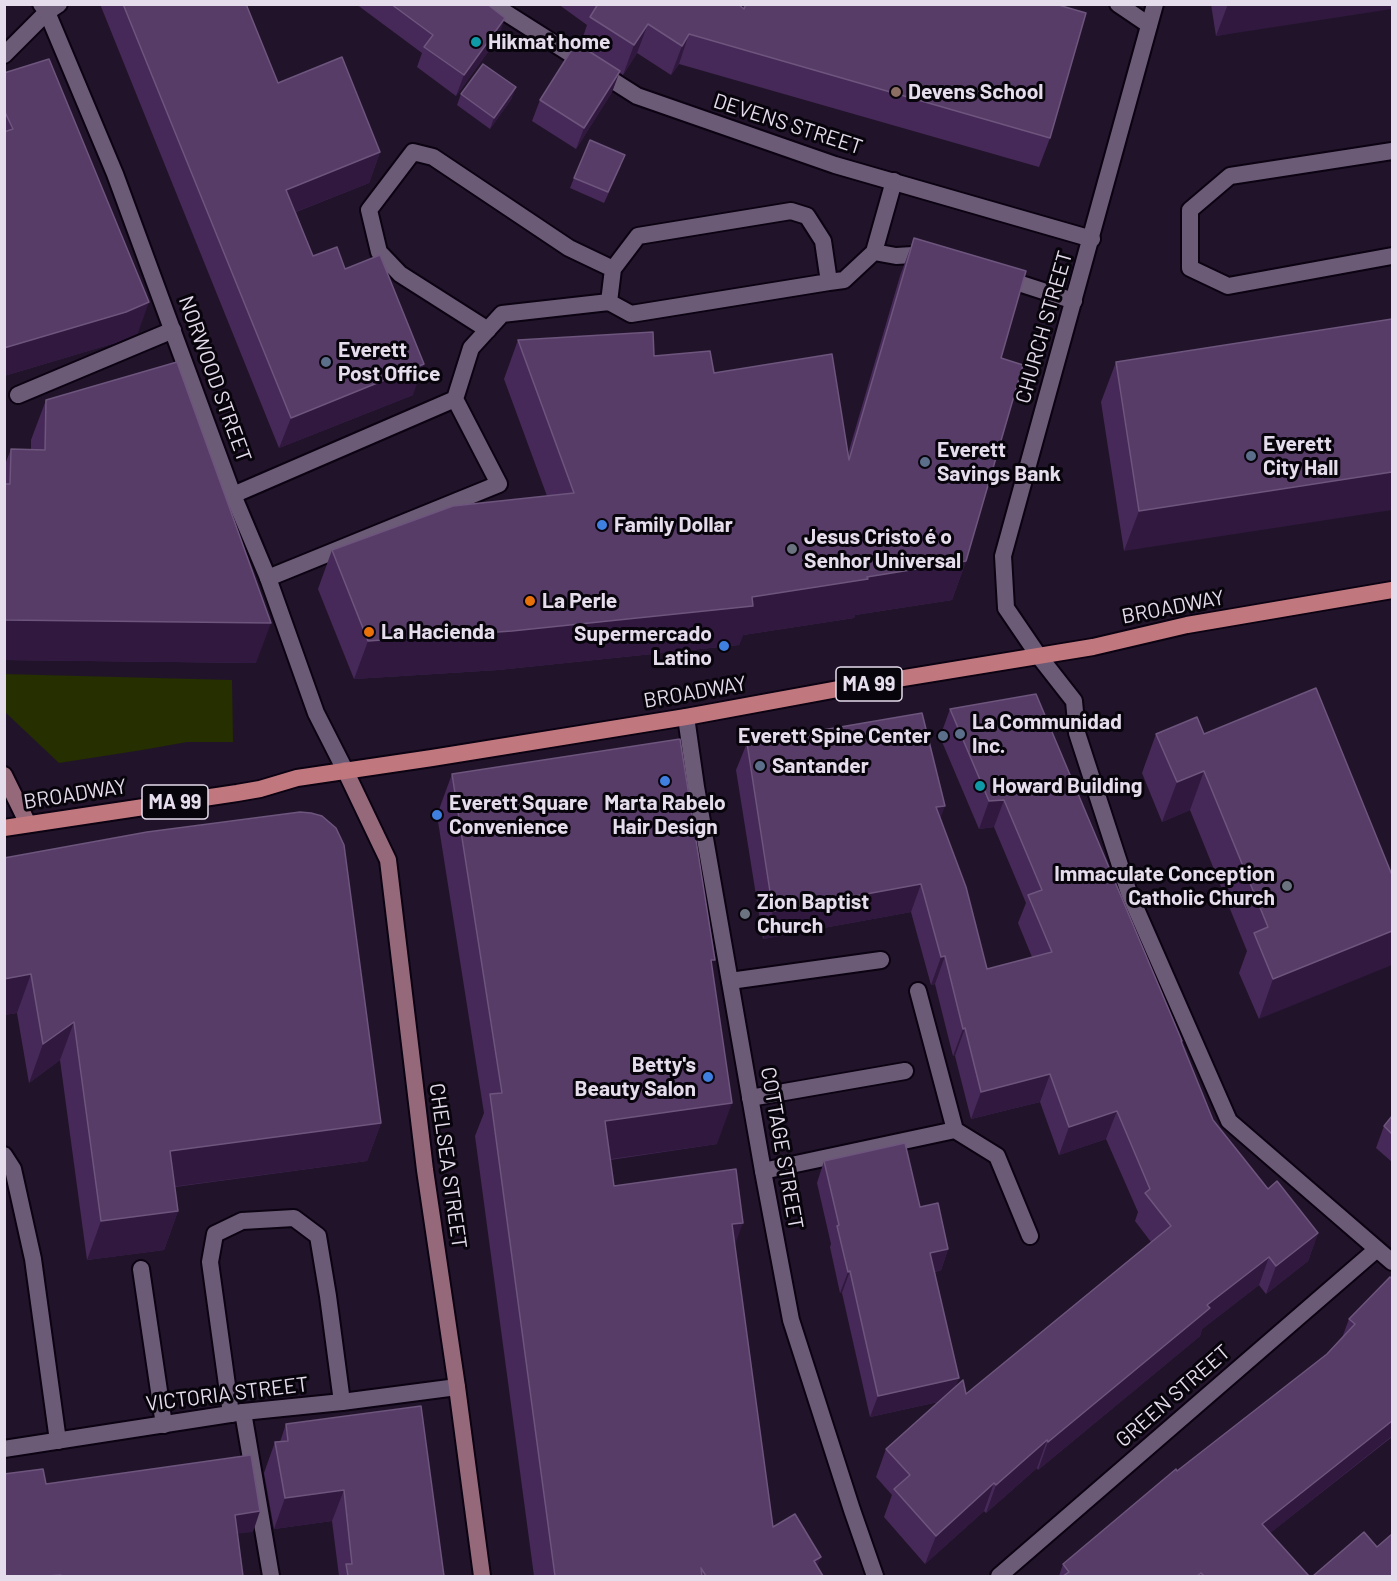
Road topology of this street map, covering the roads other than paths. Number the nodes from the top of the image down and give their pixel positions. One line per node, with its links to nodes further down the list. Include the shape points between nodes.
1 (492, 4): 8 (street, DEVENS STREET, via 638,96 835,165)
2 (1118, 4): 5 (street)
3 (1155, 4): 5 (street, CHURCH STREET)
4 (49, 7): 6 (street); 18 (street, NORWOOD STREET)
5 (1149, 25): 9 (street, CHURCH STREET)
6 (4, 55)
7 (1392, 151): 11 (street, via 1230,176 1190,210 1190,268 1228,285)
8 (894, 181): 9 (street, DEVENS STREET); 10 (street)
9 (1092, 239): 16 (street, CHURCH STREET)
10 (874, 252): 12 (street, via 896,256 930,254); 15 (street, via 844,280)
11 (1392, 256)
12 (941, 258)
13 (613, 269): 15 (street, via 638,236 791,211 807,216 823,241); 17 (street); 19 (street, via 569,248 432,157 413,152 369,210 379,252 400,274)
14 (986, 273): 16 (street)
15 (829, 282): 17 (street, via 631,314)
16 (1074, 301): 25 (street, CHURCH STREET, via 1003,556 1006,608)
17 (609, 302): 19 (street, via 502,314)
18 (173, 330): 20 (street); 22 (street, NORWOOD STREET)
19 (488, 330): 21 (street, via 471,348)
20 (18, 394)
21 (455, 399): 22 (street); 23 (street, via 499,484)
22 (234, 495): 23 (street, NORWOOD STREET)
23 (268, 578): 27 (street, NORWOOD STREET, via 316,713)
24 (1392, 590): 25 (main road, BROADWAY / MA 99)
25 (1038, 655): 26 (main road, BROADWAY / MA 99); 40 (street, CHURCH STREET, via 1074,701 1077,733 1129,893 1229,1121)
26 (686, 717): 27 (main road, BROADWAY / MA 99); 32 (street, COTTAGE STREET)
27 (345, 770): 29 (main road, BROADWAY / MA 99, via 237,793); 43 (main road, CHELSEA STREET, via 388,860 425,1170)
28 (4, 775): 29 (main road)
29 (28, 824): 30 (main road, BROADWAY / MA 99)
30 (4, 828)
31 (881, 960): 32 (street)
32 (730, 981): 35 (street, COTTAGE STREET)
33 (918, 991): 36 (street)
34 (905, 1071): 35 (street)
35 (750, 1098): 38 (street, COTTAGE STREET)
36 (955, 1130): 38 (street); 39 (street, via 998,1156)
37 (4, 1155): 47 (street, via 13,1169 33,1259)
38 (763, 1172): 51 (street, COTTAGE STREET, via 791,1320)
39 (1030, 1236)
40 (1377, 1250): 41 (street, CHURCH STREET); 52 (street, GREEN STREET)
41 (1392, 1262)
42 (141, 1269): 46 (street)
43 (457, 1388): 44 (street, VICTORIA STREET); 50 (main road, CHELSEA STREET)
44 (342, 1402): 45 (street, VICTORIA STREET); 45 (street, via 318,1236 294,1218 242,1221 215,1234 210,1262)
45 (237, 1413): 46 (street, VICTORIA STREET); 49 (street)
46 (164, 1425): 47 (street, VICTORIA STREET)
47 (58, 1441): 48 (street, VICTORIA STREET)
48 (4, 1449)
49 (271, 1576)
50 (482, 1576)
51 (875, 1576)
52 (999, 1576)

